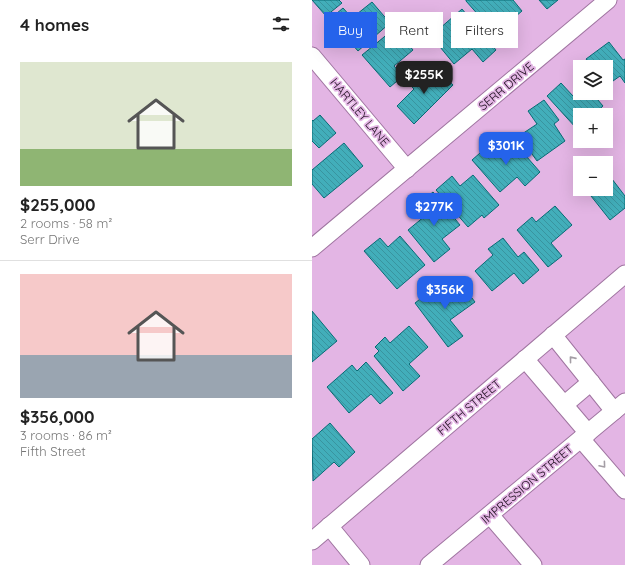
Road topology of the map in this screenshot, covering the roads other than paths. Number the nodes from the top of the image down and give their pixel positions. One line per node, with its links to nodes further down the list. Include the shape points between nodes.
1 (608, 0): 3 (street, SERR DRIVE)
2 (312, 56): 3 (street, HARTLEY LANE)
3 (407, 169): 4 (street, SERR DRIVE)
4 (312, 248)
5 (625, 274): 6 (street, FIFTH STREET)
6 (553, 335): 7 (street, FIFTH STREET); 8 (street, one-way to 6)
7 (525, 359): 9 (street); 14 (street, FIFTH STREET)
8 (591, 382): 9 (street); 10 (street)
9 (564, 404): 11 (street)
10 (621, 408): 11 (street, IMPRESSION STREET)
11 (585, 436): 12 (street, one-way to 12); 13 (street, IMPRESSION STREET)
12 (625, 490)
13 (490, 514): 17 (street, IMPRESSION STREET); 18 (street)
14 (329, 526): 15 (street, FIFTH STREET); 16 (street)
15 (312, 541)
16 (361, 565)
17 (429, 565)
18 (532, 565)

